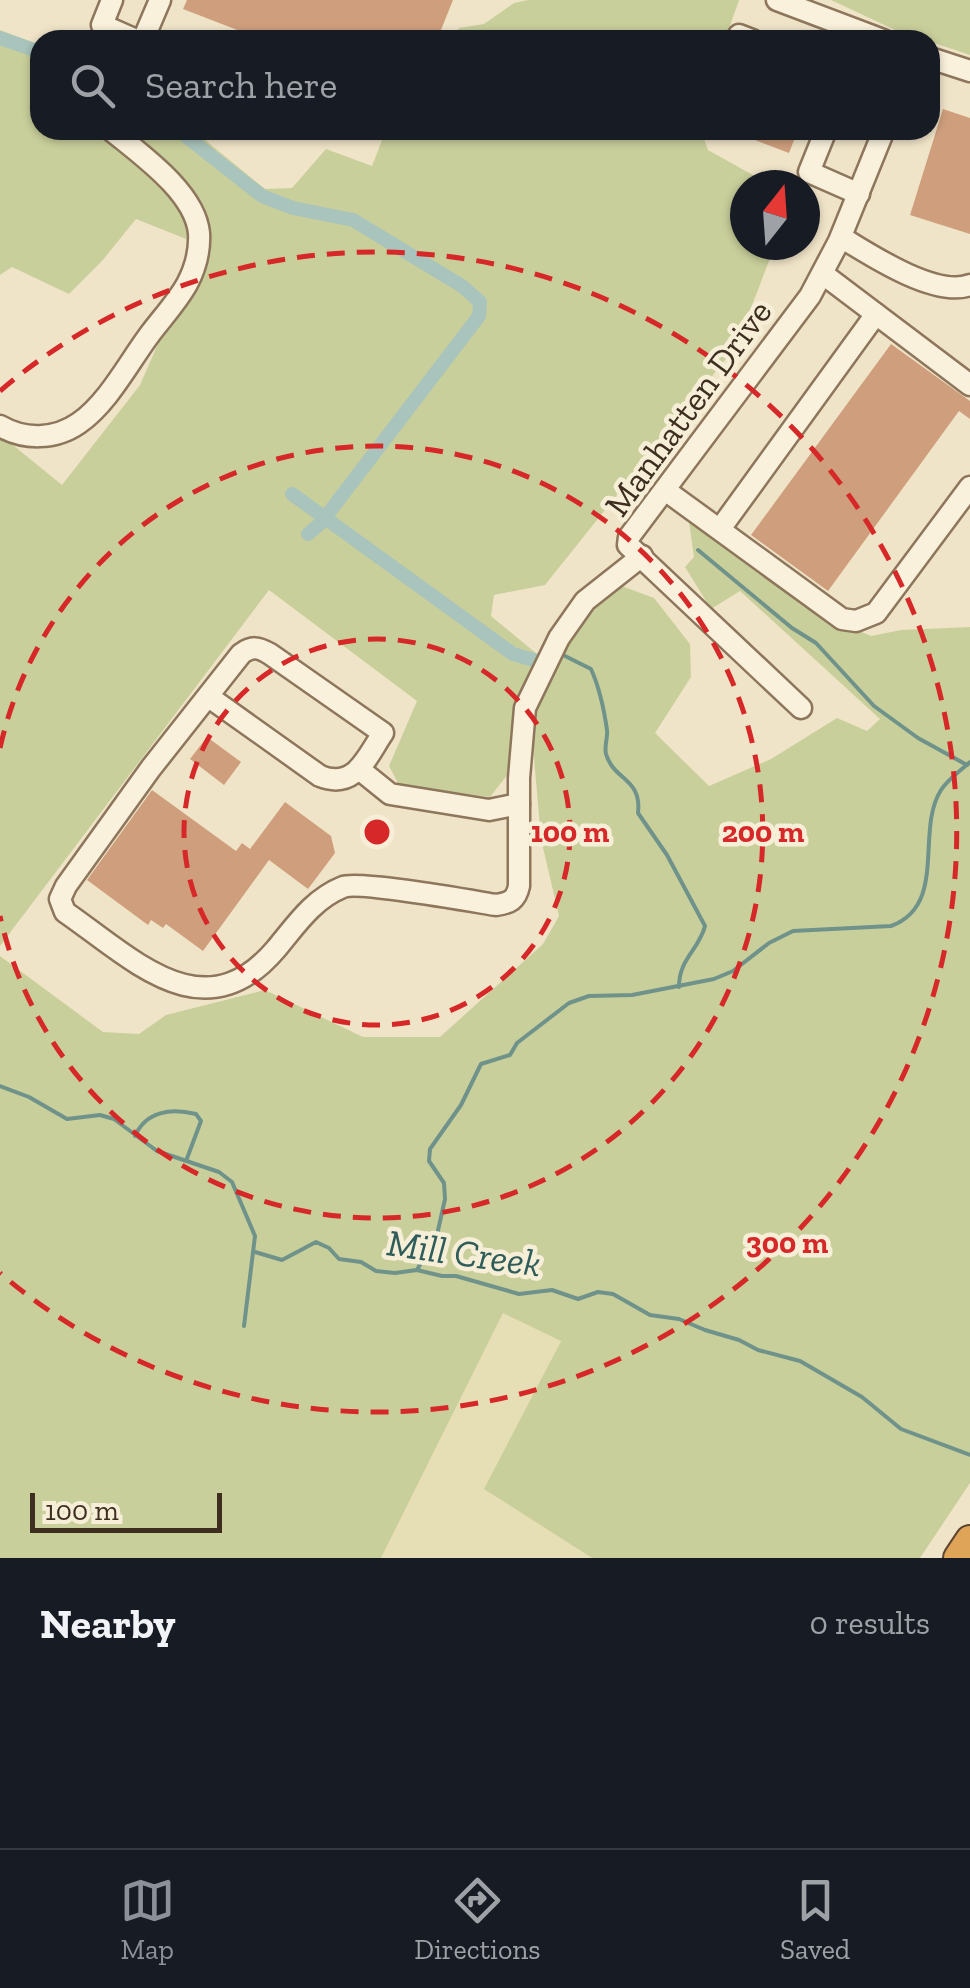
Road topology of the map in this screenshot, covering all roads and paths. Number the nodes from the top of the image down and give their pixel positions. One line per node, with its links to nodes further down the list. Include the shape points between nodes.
1 (112, 0): 4 (street)
2 (160, 0): 5 (street)
3 (777, 0): 6 (street)
4 (100, 30)
5 (145, 30)
6 (856, 30)
7 (940, 61): 8 (street)
8 (970, 71)
9 (124, 140): 18 (street, via 186,202 199,230 197,260 186,285 79,423 50,437)
10 (822, 140): 12 (street, via 809,172)
11 (880, 140): 12 (street, Manhatten Drive)
12 (859, 194): 13 (street, Manhatten Drive)
13 (840, 237): 14 (street, Manhatten Drive); 15 (street, via 888,266 956,290)
14 (823, 274): 16 (street); 20 (street, Manhatten Drive)
15 (970, 286)
16 (876, 314): 17 (street); 21 (street)
17 (970, 385)
18 (0, 426)
19 (970, 487): 21 (street, via 876,613 856,621 842,619)
20 (665, 490): 21 (street); 22 (street, Manhatten Drive, via 628,538)
21 (720, 529)
22 (642, 556): 24 (street); 26 (street, via 585,602 558,638 525,708)
23 (209, 697): 25 (street, via 320,776 338,782); 25 (street, via 241,654 260,648 383,733); 26 (street, via 60,898 65,912 167,982 203,988 237,983 259,969 319,899 348,885 509,903 519,886)
24 (801, 708)
25 (358, 769): 26 (street, via 390,794 489,810)
26 (520, 804)
27 (970, 1540): 28 (highway)
28 (958, 1558)

